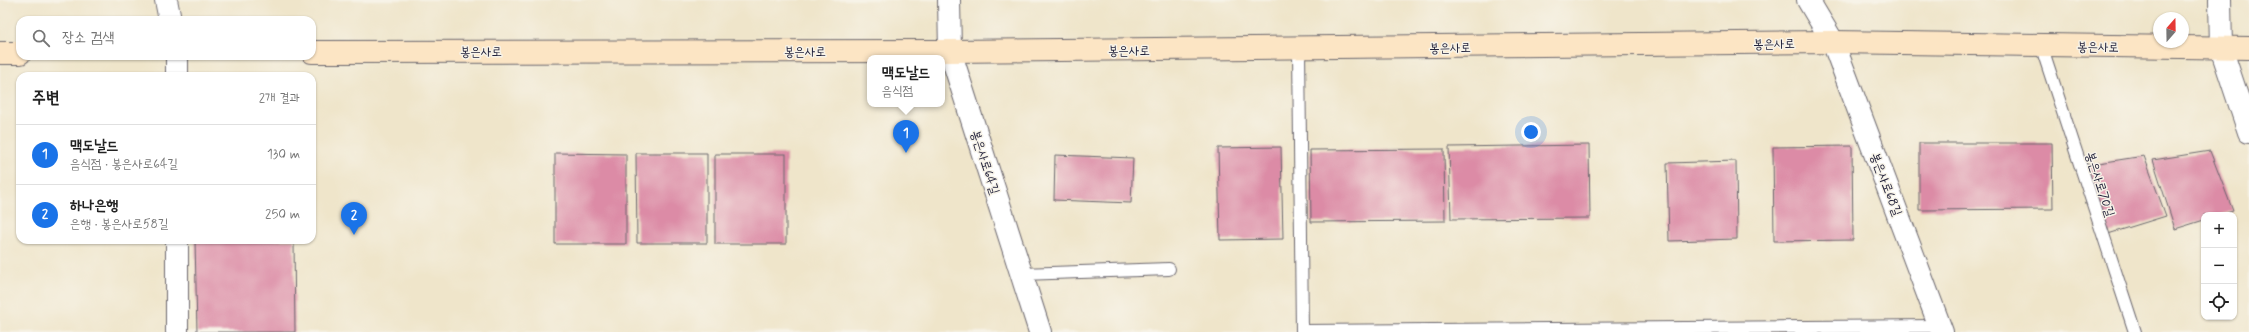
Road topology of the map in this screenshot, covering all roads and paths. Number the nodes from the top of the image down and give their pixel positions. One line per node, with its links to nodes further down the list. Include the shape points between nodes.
1 (166, 0): 5 (street)
2 (949, 0): 11 (street, 봉은사로64길)
3 (1808, 0): 6 (street, 봉은사로68길)
4 (2220, 0): 9 (street)
5 (169, 16)
6 (1833, 42): 7 (main road, 봉은사로); 8 (main road, 봉은사로); 21 (street, 봉은사로68길)
7 (2041, 45): 9 (main road, 봉은사로); 25 (lane, 봉은사로70길)
8 (1299, 48): 11 (main road, 봉은사로); 22 (lane)
9 (2221, 48): 10 (main road, 봉은사로); 17 (street)
10 (2249, 48)
11 (950, 51): 12 (main road, 봉은사로); 20 (street, 봉은사로64길)
12 (316, 52)
13 (0, 53): 14 (main road)
14 (16, 53)
15 (177, 60): 16 (street)
16 (177, 72)
17 (2249, 132)
18 (177, 244): 23 (street)
19 (1169, 269): 20 (lane)
20 (1022, 274): 24 (street, 봉은사로64길)
21 (1941, 329): 22 (lane, 봉은사로68길)
22 (1302, 331)
23 (177, 332)
24 (1040, 332)
25 (2135, 332)

